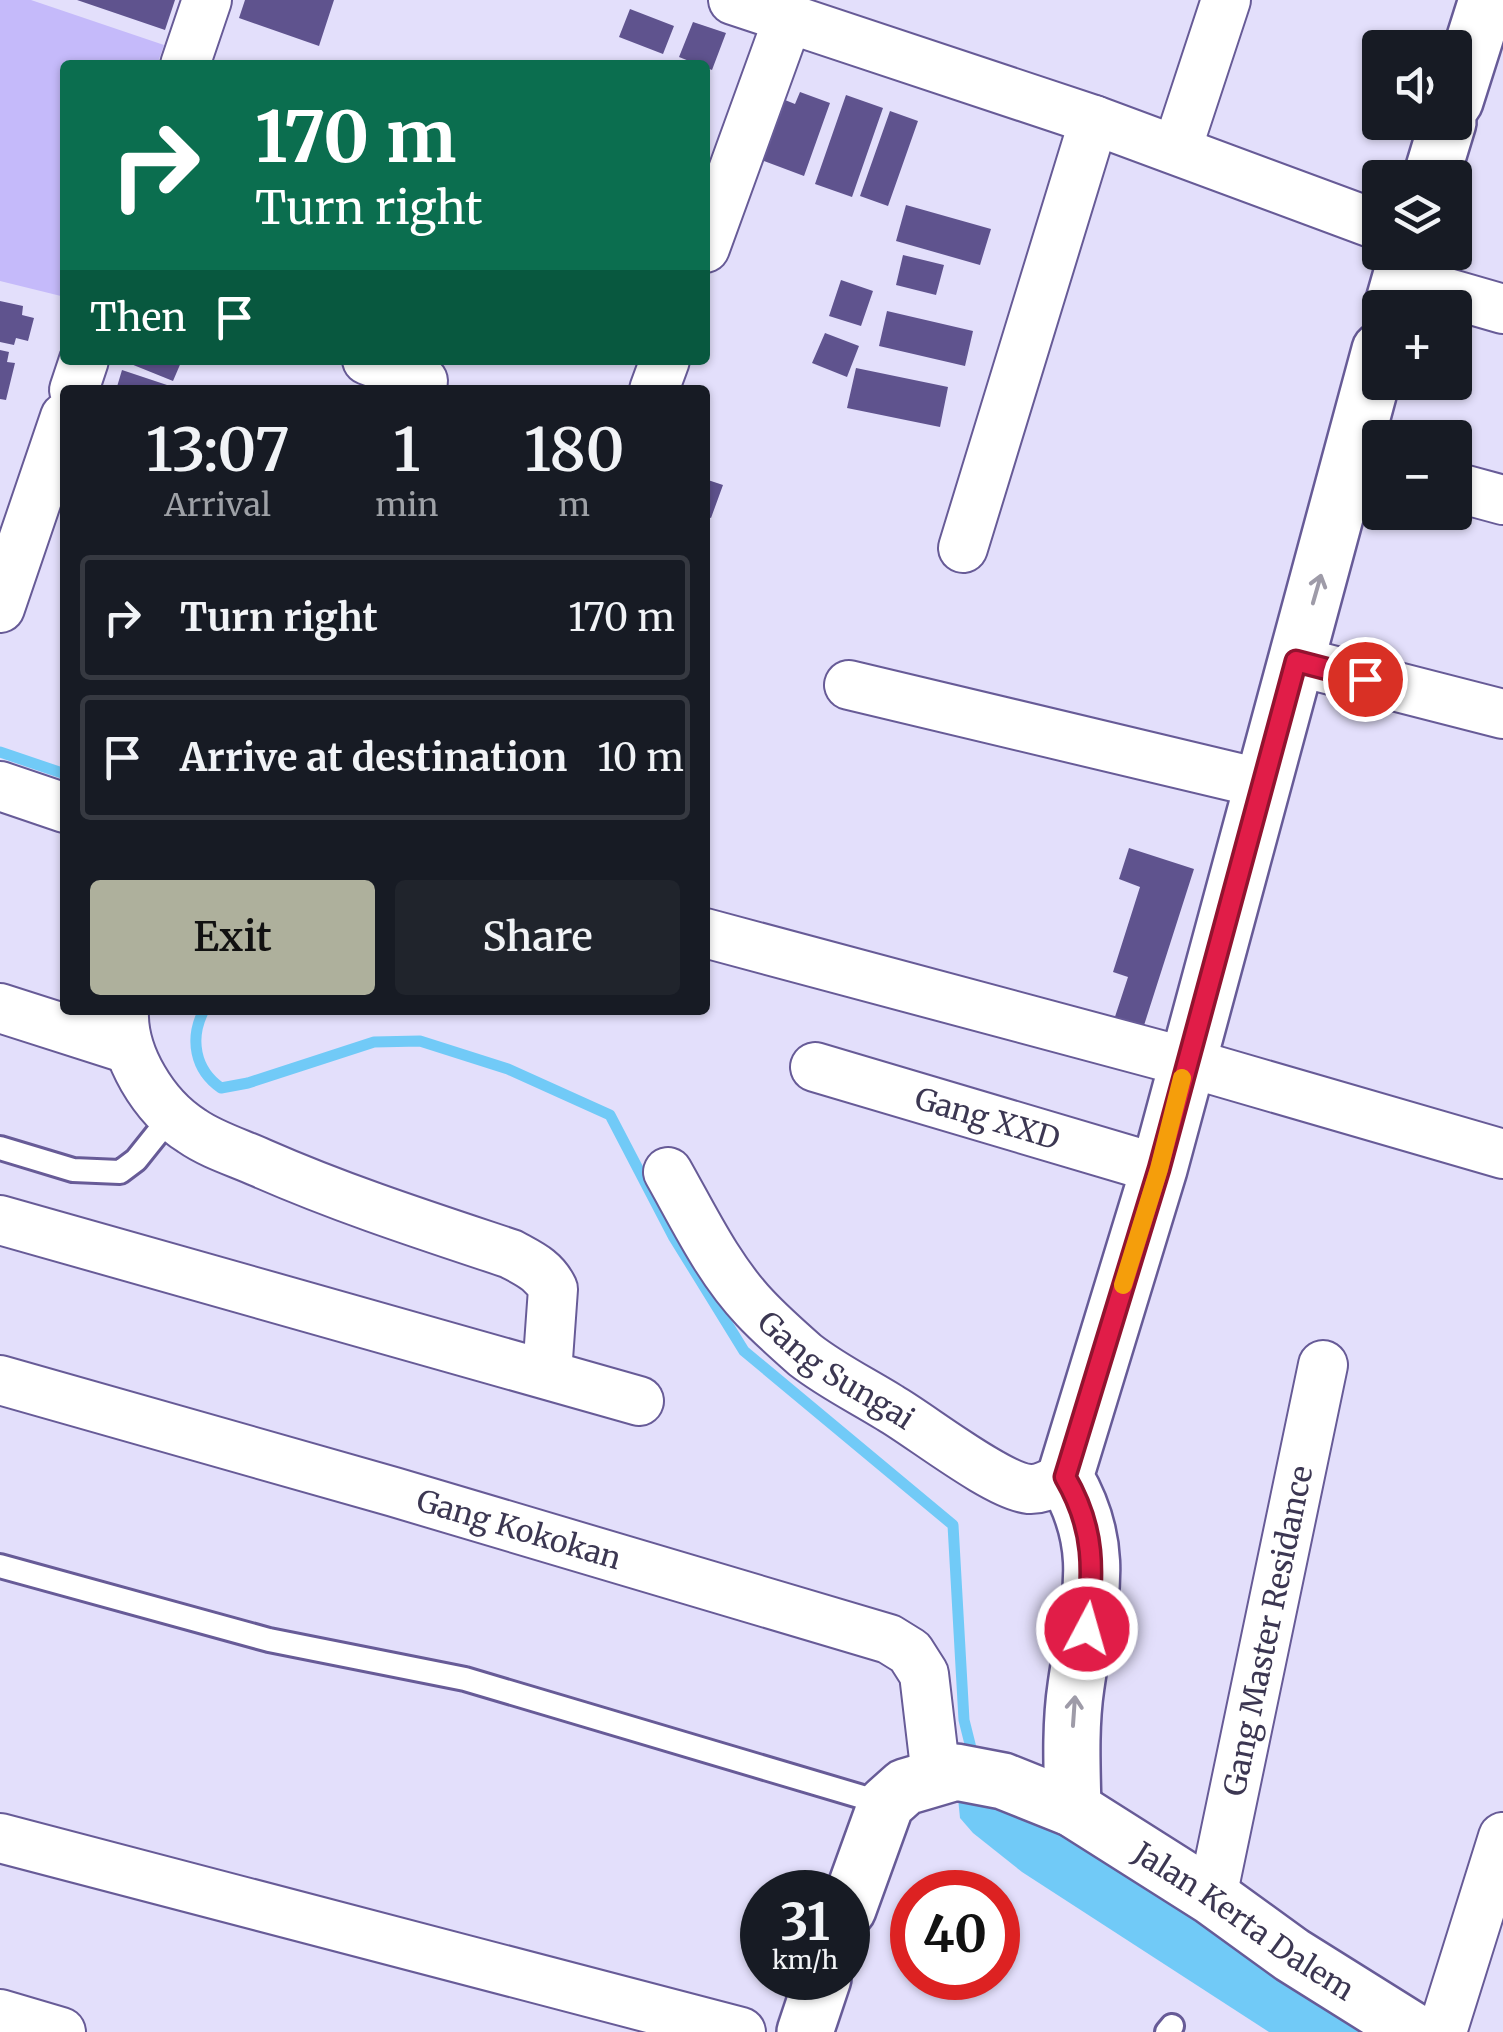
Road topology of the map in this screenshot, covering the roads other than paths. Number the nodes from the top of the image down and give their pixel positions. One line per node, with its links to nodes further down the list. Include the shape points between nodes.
1 (207, 0): 6 (street)
2 (733, 0): 5 (street)
3 (1226, 0): 9 (street)
4 (1486, 0): 7 (street)
5 (788, 19): 8 (street); 11 (street)
6 (187, 60)
7 (1476, 73)
8 (1094, 120): 9 (street); 20 (street)
9 (1177, 150): 10 (street)
10 (1362, 219)
11 (710, 234)
12 (1400, 280): 13 (street)
13 (1503, 310)
14 (380, 365): 15 (street)
15 (422, 381)
16 (60, 431): 21 (street)
17 (1362, 472): 22 (street, one-way to 17)
18 (1472, 492): 19 (street)
19 (1503, 500)
20 (963, 548)
21 (0, 608)
22 (1296, 661): 24 (street); 25 (street)
23 (849, 685): 25 (street)
24 (1503, 714)
25 (1264, 784): 31 (street)
26 (0, 786): 27 (street)
27 (60, 806)
28 (710, 934): 31 (street)
29 (0, 1008): 30 (street)
30 (126, 1029): 33 (street, via 152,1090)
31 (1186, 1062): 35 (street); 36 (street)
32 (815, 1067): 36 (street, Gang XXD)
33 (172, 1115): 34 (lane, via 120,1172 73,1170); 40 (street, via 193,1132 336,1196 537,1268 553,1290)
34 (0, 1148)
35 (1503, 1154)
36 (1159, 1169): 43 (street)
37 (668, 1172): 43 (street, Gang Sungai, via 710,1248 752,1305 804,1353 1014,1484 1041,1488)
38 (0, 1220): 40 (street)
39 (1323, 1365): 51 (street, Gang Master Residance)
40 (548, 1373): 42 (street)
41 (0, 1380): 45 (street, Gang Kokokan, via 890,1639 910,1652 924,1674)
42 (639, 1401)
43 (1065, 1477): 47 (street, one-way to 43, via 1076,1686 1092,1544)
44 (0, 1566): 46 (lane, via 270,1640 465,1679)
45 (965, 1776): 46 (street, via 905,1786); 47 (street, Jalan Kerta Dalem)
46 (886, 1804): 50 (street)
47 (1073, 1809): 51 (street, Jalan Kerta Dalem)
48 (1503, 1837): 58 (street)
49 (0, 1838): 55 (street)
50 (862, 1870)
51 (1212, 1897): 57 (street, Jalan Kerta Dalem)
52 (816, 2000): 56 (street)
53 (0, 2014): 54 (street)
54 (61, 2032)
55 (742, 2032)
56 (805, 2032)
57 (1414, 2032)
58 (1442, 2032)

